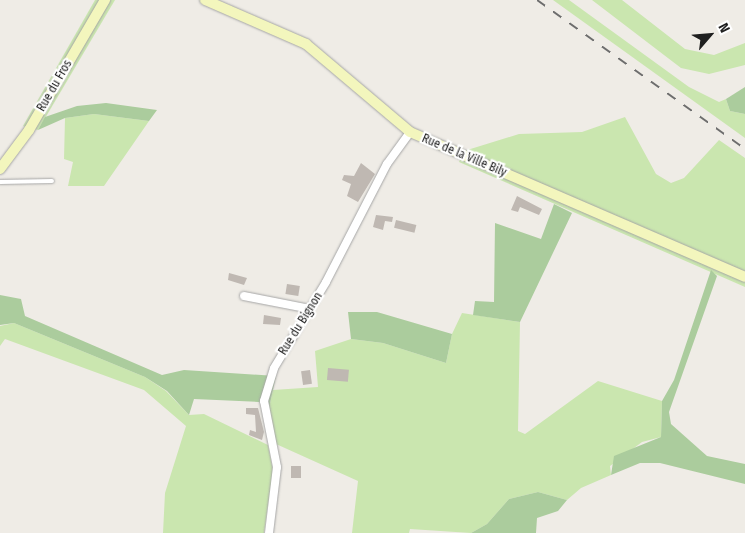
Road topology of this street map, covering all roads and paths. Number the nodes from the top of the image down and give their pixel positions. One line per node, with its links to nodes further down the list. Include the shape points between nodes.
1 (105, 0): 4 (street, Rue du Fros, via 29,130)
2 (205, 0): 3 (street, Rue de la Ville Bily, via 306,44)
3 (410, 132): 7 (street, Rue de la Ville Bily); 9 (street, Rue du Bignon, via 388,164)
4 (0, 169)
5 (52, 181): 6 (lane)
6 (0, 182)
7 (745, 277)
8 (244, 296): 9 (street)
9 (310, 309): 10 (street, Rue du Bignon, via 274,368 264,401 277,467)
10 (269, 533)

